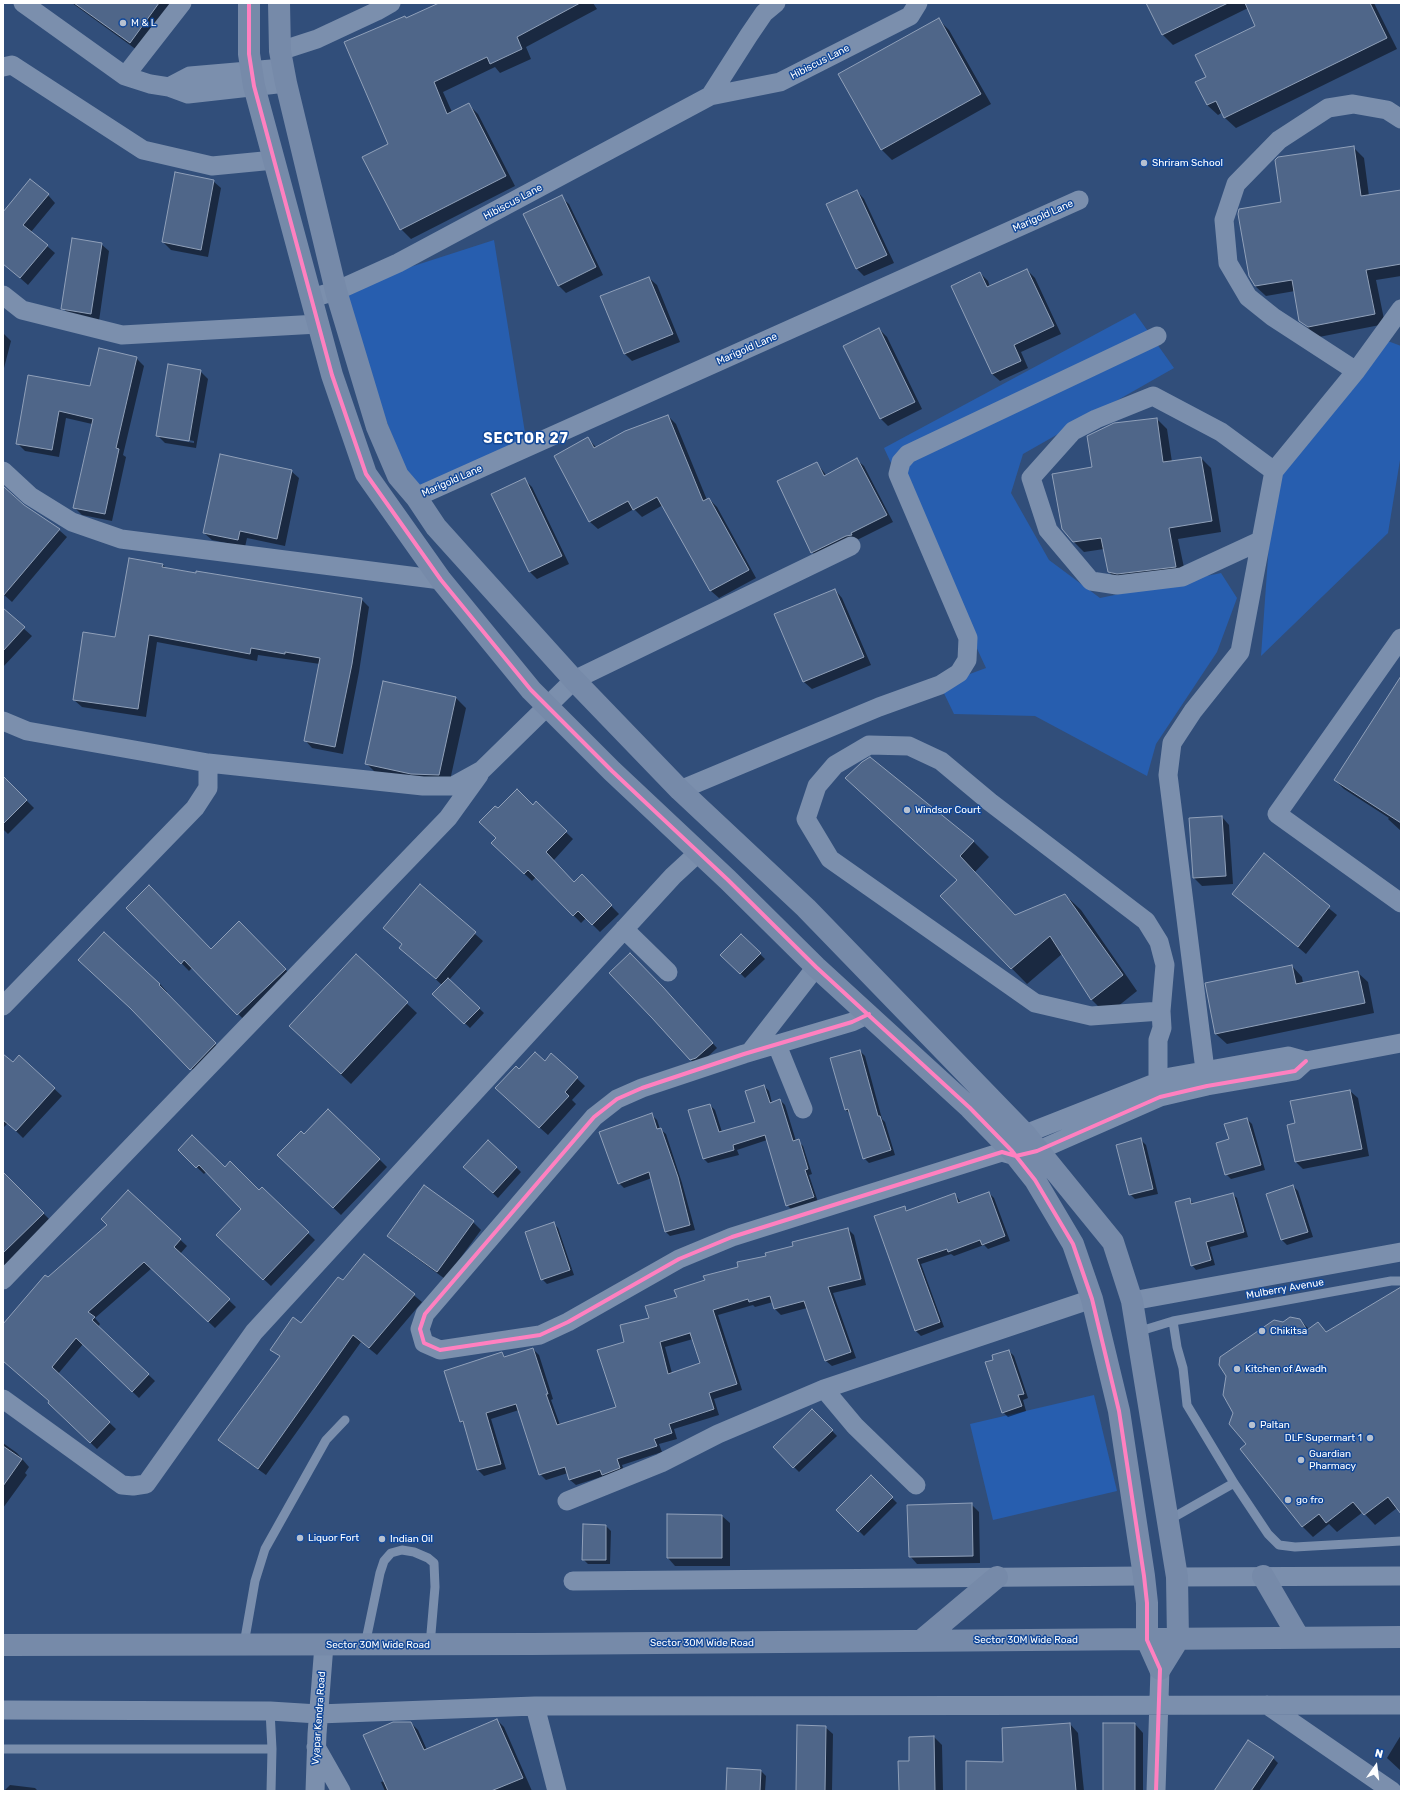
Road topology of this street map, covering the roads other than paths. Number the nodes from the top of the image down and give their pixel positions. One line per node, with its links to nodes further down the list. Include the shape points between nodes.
1 (23, 3): 10 (street)
2 (182, 3): 10 (street)
3 (249, 3): 11 (street, via 249,54)
4 (279, 3): 9 (street)
5 (391, 3): 9 (street, via 317,39)
6 (776, 3): 12 (street, Hibiscus Lane, via 764,13)
7 (918, 3): 12 (street, Hibiscus Lane, via 910,16 780,82)
8 (3, 67): 14 (street, via 12,65 143,150 212,166)
9 (283, 68): 11 (street); 16 (street)
10 (126, 76): 11 (street, via 188,94)
11 (253, 78): 14 (street)
12 (710, 96): 16 (street, Hibiscus Lane, via 398,264)
13 (1401, 119): 22 (street, via 1387,110 1353,104 1328,108 1279,140 1236,184 1224,220 1228,263 1248,297)
14 (274, 160): 18 (street)
15 (1079, 200): 25 (street, Marigold Lane)
16 (336, 291): 18 (street, Hibiscus Lane); 25 (street, via 377,427 398,476)
17 (3, 295): 20 (street, via 22,310 122,335)
18 (311, 298): 20 (street)
19 (1401, 309): 22 (street)
20 (318, 324): 28 (street, via 332,376 366,474)
21 (1157, 336): 35 (street, via 908,454 901,462 898,474 968,638 967,660 960,673 940,685 879,707)
22 (1356, 371): 24 (street)
23 (3, 471): 28 (street, via 30,496 72,522 121,540)
24 (1274, 471): 26 (street); 26 (street, via 1221,432 1153,396 1073,431 1032,478 1048,530 1091,581 1117,585 1182,578)
25 (416, 497): 30 (street, via 436,528)
26 (1260, 541): 47 (street, via 1240,652 1193,711 1172,743 1169,769)
27 (851, 546): 30 (street)
28 (441, 580): 31 (street)
29 (1401, 638): 37 (street, via 1277,814)
30 (574, 680): 31 (street); 35 (street)
31 (546, 705): 34 (street); 36 (street)
32 (3, 721): 33 (street, via 27,730)
33 (208, 763): 34 (street, via 424,786 453,786); 41 (street, via 208,788 195,808)
34 (482, 770): 53 (street, via 448,818)
35 (680, 790): 50 (street, via 806,908)
36 (699, 852): 38 (street); 39 (street)
37 (1401, 903)
38 (624, 928): 40 (street); 60 (street, via 254,1332 146,1484 122,1485)
39 (816, 967): 42 (street); 46 (street)
40 (668, 972)
41 (3, 1006)
42 (869, 1014): 45 (street, via 852,1022); 51 (street, via 970,1108)
43 (1161, 1019): 43 (street, via 1165,965 1159,942 1146,921 990,802 941,761 909,746 869,745 835,765 817,786 806,819 830,859 1035,1003 1091,1016); 48 (street, via 1158,1040)
44 (1401, 1043): 47 (street, via 1306,1061 1295,1071)
45 (776, 1045): 46 (street); 49 (street)
46 (750, 1052): 51 (street, via 642,1088 617,1099 594,1117 424,1314 420,1328 424,1343 440,1350 540,1335 568,1322 679,1259 732,1237)
47 (1206, 1078): 48 (street)
48 (1166, 1087): 50 (street)
49 (803, 1109)
50 (1031, 1142): 51 (street); 56 (street, via 1113,1242)
51 (1008, 1151): 55 (street, via 1035,1180 1073,1244)
52 (1401, 1252): 56 (street)
53 (3, 1280)
54 (1401, 1281): 57 (lane, Mulberry Avenue)
55 (1092, 1299): 59 (street); 67 (street, via 1119,1411)
56 (1132, 1301): 58 (street)
57 (1173, 1320): 58 (lane, Mulberry Avenue); 62 (lane, via 1188,1405)
58 (1137, 1332): 65 (street)
59 (824, 1388): 63 (street, via 855,1426); 64 (street, via 718,1434 660,1463)
60 (3, 1398)
61 (345, 1420): 78 (lane, via 326,1440 265,1549 255,1581)
62 (1234, 1483): 65 (lane); 66 (lane, via 1268,1534 1280,1545 1295,1547)
63 (916, 1485)
64 (567, 1501)
65 (1167, 1521): 71 (street)
66 (1401, 1541)
67 (1144, 1576): 70 (street); 76 (street)
68 (1264, 1576): 69 (street); 71 (street); 74 (street)
69 (1401, 1576)
70 (997, 1577): 72 (street); 75 (street)
71 (1177, 1577): 77 (street)
72 (573, 1581)
73 (1401, 1637): 74 (street, Sector 30M Wide Road)
74 (1299, 1638): 77 (street, Sector 30M Wide Road)
75 (922, 1640): 76 (street, Sector 30M Wide Road); 82 (street, Sector 30M Wide Road)
76 (1147, 1640): 77 (street, Sector 30M Wide Road); 83 (street)
77 (1178, 1640): 83 (street)
78 (244, 1644): 79 (street, Sector 30M Wide Road); 80 (street, Sector 30M Wide Road)
79 (3, 1645)
80 (324, 1645): 81 (street, Sector 30M Wide Road); 90 (street, Vyapar Kendra Road)
81 (365, 1645): 82 (street, Sector 30M Wide Road); 82 (lane, via 384,1561 392,1553 402,1550 414,1552 434,1563 435,1588)
82 (430, 1645)
83 (1160, 1669): 87 (street)
84 (1267, 1705): 85 (street); 87 (street); 99 (street)
85 (1401, 1705)
86 (536, 1706): 87 (street); 90 (street); 97 (street)
87 (1158, 1706): 98 (street)
88 (3, 1710): 89 (street)
89 (270, 1711): 90 (street); 93 (lane)
90 (318, 1714): 91 (street, Vyapar Kendra Road)
91 (316, 1746): 95 (street, Vyapar Kendra Road); 96 (street)
92 (3, 1749): 93 (lane)
93 (272, 1750): 94 (lane)
94 (271, 1791)
95 (315, 1791)
96 (341, 1791)
97 (557, 1791)
98 (1156, 1791)
99 (1392, 1791)

